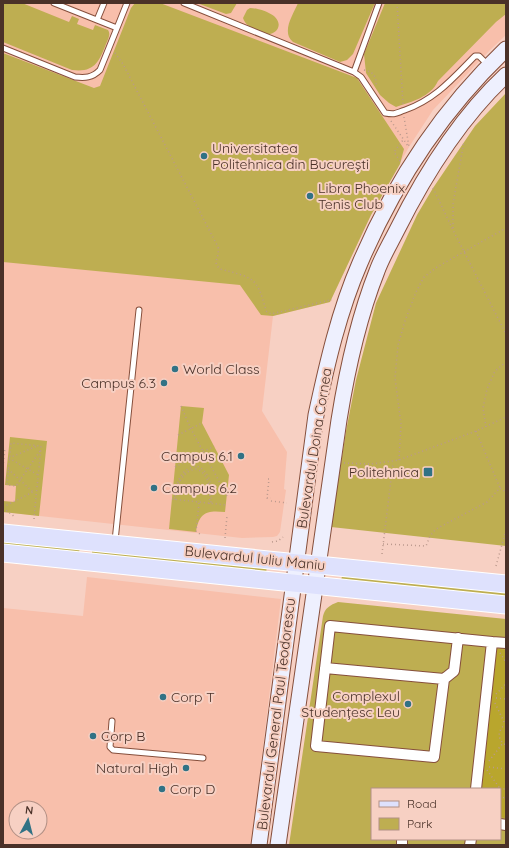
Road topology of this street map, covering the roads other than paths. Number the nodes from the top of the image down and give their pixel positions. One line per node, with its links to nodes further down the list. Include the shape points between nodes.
1 (54, 3): 6 (lane)
2 (104, 3): 6 (lane)
3 (127, 3): 7 (lane)
4 (184, 3): 11 (lane)
5 (380, 3): 11 (lane)
6 (97, 20): 7 (lane)
7 (117, 28): 8 (lane, via 100,70 91,77 75,77)
8 (3, 48)
9 (506, 49): 10 (main road, Bulevardul Doina Cornea)
10 (489, 66): 11 (lane, via 479,56 475,56 439,92 426,101 394,115 385,113 361,77); 17 (main road, Bulevardul Doina Cornea, via 457,101 419,153 390,202 359,264 328,362 316,414)
11 (354, 72)
12 (506, 75): 18 (main road, Bulevardul Doina Cornea, via 490,90 458,130 409,206 377,270 348,366)
13 (139, 310): 15 (lane)
14 (3, 533): 15 (main road, Bulevardul Iuliu Maniu)
15 (114, 544): 17 (main road, Bulevardul Iuliu Maniu)
16 (3, 553): 19 (main road, Bulevardul Iuliu Maniu)
17 (296, 562): 18 (main road, Bulevardul Iuliu Maniu); 19 (main road, Bulevardul Doina Cornea)
18 (317, 564): 20 (main road, Bulevardul Doina Cornea); 21 (main road, Bulevardul Iuliu Maniu)
19 (293, 582): 20 (main road, Bulevardul Iuliu Maniu); 31 (main road, Bulevardul General Paul Teodorescu)
20 (315, 584): 22 (main road, Bulevardul Iuliu Maniu); 32 (main road, Bulevardul General Paul Teodorescu)
21 (506, 584)
22 (506, 605)
23 (458, 638): 24 (street); 26 (street, via 330,626); 27 (street, via 454,671)
24 (492, 642): 25 (street); 30 (street, via 482,766)
25 (506, 644)
26 (325, 668): 27 (street); 27 (street, via 316,746 434,757)
27 (444, 679)
28 (112, 721): 29 (lane, via 112,750)
29 (203, 758)
30 (476, 788)
31 (259, 845)
32 (278, 845)

